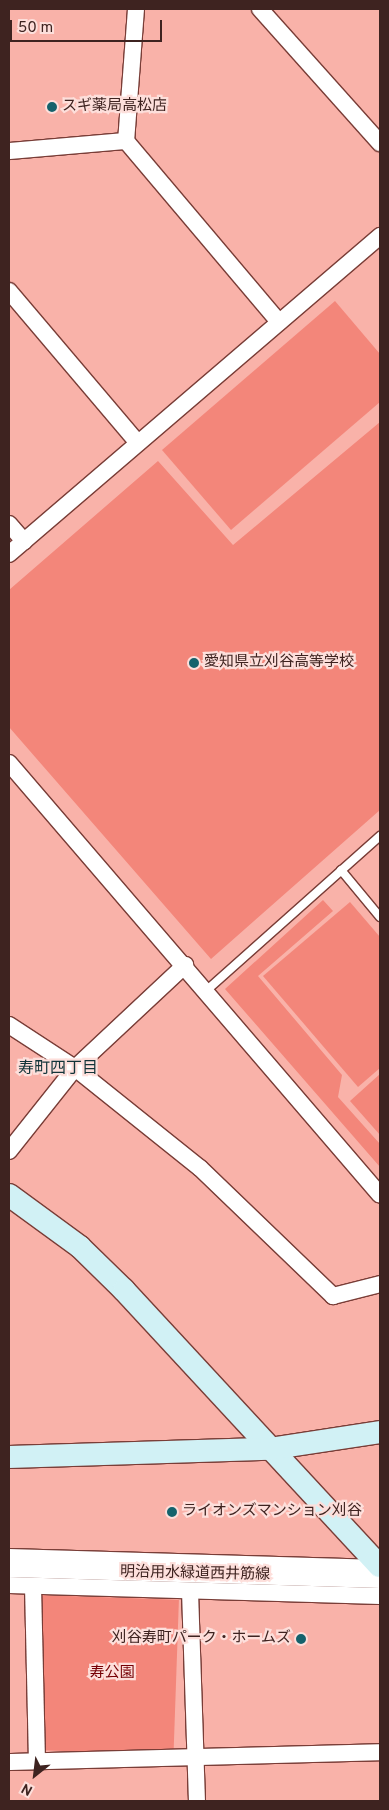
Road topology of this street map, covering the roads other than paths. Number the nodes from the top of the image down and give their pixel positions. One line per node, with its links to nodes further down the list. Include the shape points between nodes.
1 (136, 9): 3 (street)
2 (260, 9): 4 (street)
3 (126, 141): 5 (street); 8 (street)
4 (380, 143)
5 (9, 151)
6 (380, 236): 8 (street)
7 (9, 292): 9 (street)
8 (279, 322): 9 (street)
9 (138, 443): 11 (street)
10 (9, 524): 11 (street)
11 (24, 541): 12 (street)
12 (9, 554)
13 (9, 765): 17 (street)
14 (380, 836): 15 (lane)
15 (341, 870): 16 (lane); 18 (lane)
16 (380, 916)
17 (185, 965): 18 (street); 20 (street)
18 (207, 990): 23 (street)
19 (9, 1025): 20 (street)
20 (75, 1068): 21 (street); 24 (street, via 200,1168 333,1296)
21 (9, 1151)
22 (9, 1195): 26 (street, via 80,1247)
23 (380, 1195)
24 (380, 1284)
25 (380, 1432): 26 (street)
26 (269, 1448): 27 (street); 29 (street)
27 (9, 1457)
28 (9, 1557): 29 (street)
29 (380, 1567)
30 (9, 1569): 31 (street, 明治用水緑道西井筋線)
31 (380, 1580)
32 (9, 1585): 33 (street)
33 (33, 1586): 34 (street); 38 (street)
34 (190, 1591): 35 (street); 37 (street)
35 (380, 1596)
36 (380, 1752): 37 (street)
37 (196, 1757): 38 (street); 40 (street)
38 (37, 1761): 39 (street)
39 (9, 1762)
40 (197, 1801)

